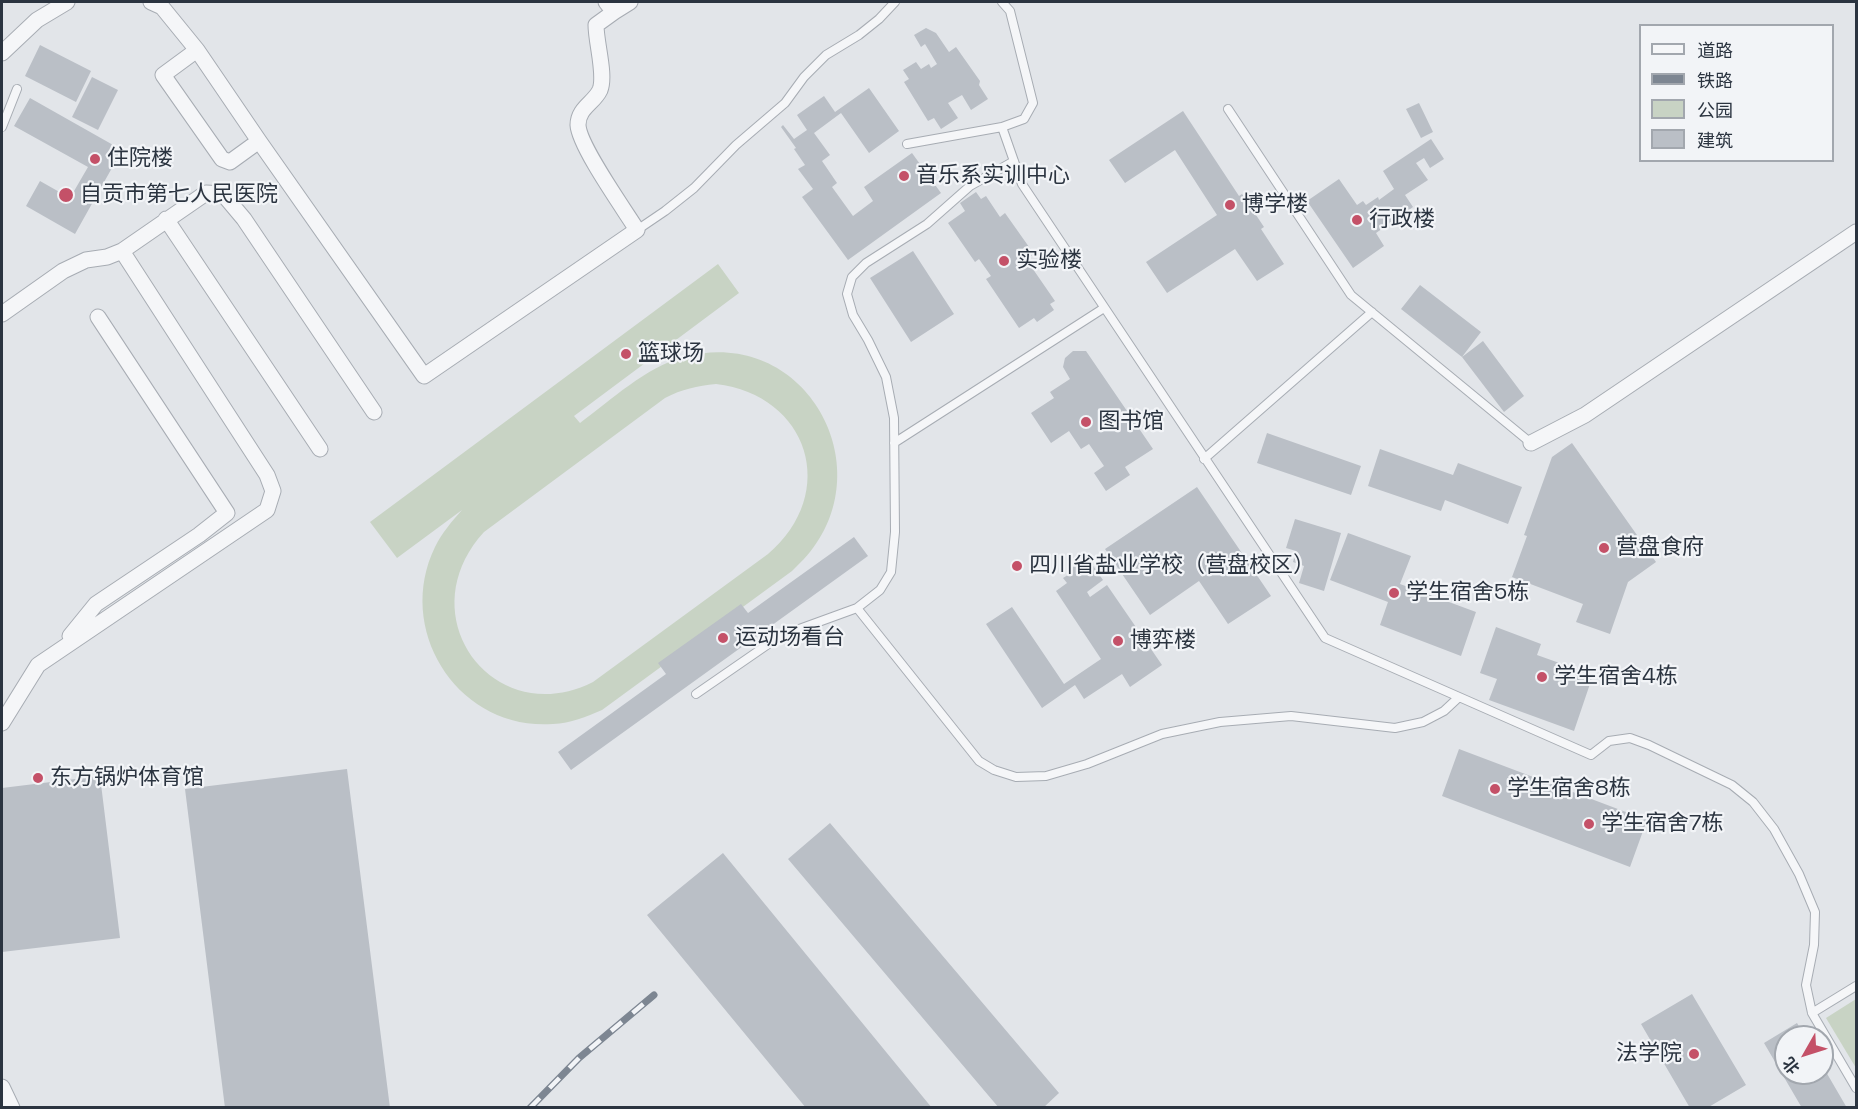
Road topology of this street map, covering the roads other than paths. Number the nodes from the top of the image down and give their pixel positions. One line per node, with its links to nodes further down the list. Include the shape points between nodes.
1 (68, 2): 8 (street, via 37,20)
2 (151, 2): 7 (street, via 162,7)
3 (630, 2): 6 (street)
4 (895, 2): 17 (lane, via 879,19 804,76 785,104 736,145 694,188)
5 (1002, 2): 12 (lane, via 1010,11 1033,103 1024,119)
6 (610, 7): 17 (street, via 596,25 602,68 600,90 582,110 578,124 586,147)
7 (197, 50): 13 (street); 13 (street, via 163,75 222,159 230,162)
8 (2, 53)
9 (17, 89): 11 (lane)
10 (1228, 109): 21 (lane, via 1351,295)
11 (2, 127)
12 (1002, 127): 14 (lane); 15 (lane)
13 (259, 141): 17 (street, via 424,376)
14 (907, 144)
15 (1014, 161): 20 (lane, via 1022,184); 25 (lane, via 970,186 927,224 852,277 847,294 853,315 886,377 894,418)
16 (166, 219): 19 (street); 24 (street, via 206,193 223,194 244,219); 27 (street)
17 (637, 230)
18 (1857, 232): 26 (street, via 1585,415)
19 (122, 251): 22 (street, via 86,260 63,271); 30 (street, via 267,475 273,491 267,510)
20 (1104, 308): 25 (lane); 28 (lane)
21 (1372, 312): 26 (lane); 28 (lane)
22 (2, 314)
23 (98, 317): 30 (street, via 227,513 96,604)
24 (374, 412)
25 (894, 443): 29 (lane, via 895,532 891,572 879,590)
26 (1532, 443)
27 (320, 449)
28 (1204, 459): 32 (lane, via 1325,638)
29 (857, 608): 31 (lane, via 780,636); 32 (lane, via 979,761 1016,777 1047,776 1162,734 1220,722 1291,716 1395,728 1423,722)
30 (59, 649): 33 (street, via 38,665)
31 (696, 694)
32 (1459, 697): 35 (lane, via 1591,755 1609,741 1630,738 1732,785 1753,802 1799,874 1815,912 1815,945 1806,985)
33 (2, 723)
34 (1857, 986): 35 (lane)
35 (1812, 1013): 37 (lane)
36 (2, 1087): 38 (street)
37 (1857, 1088)
38 (12, 1107)

